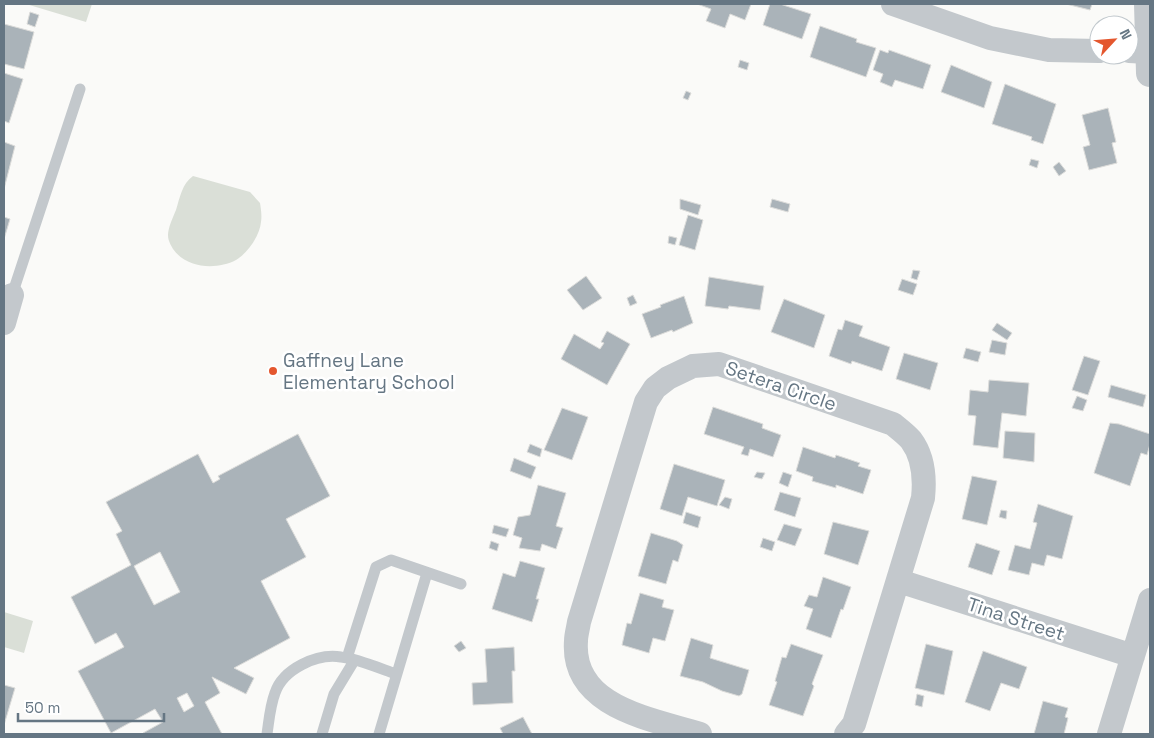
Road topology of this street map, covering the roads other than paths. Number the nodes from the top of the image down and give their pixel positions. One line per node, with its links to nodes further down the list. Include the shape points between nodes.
1 (892, 4): 3 (street, via 990,38 1050,50)
2 (1148, 4): 4 (street)
3 (1089, 51)
4 (1143, 59)
5 (80, 89): 6 (lane)
6 (12, 295): 7 (street)
7 (4, 323)
8 (427, 573): 10 (lane); 13 (lane, via 391,560 376,567); 14 (lane)
9 (899, 581): 12 (street, Tina Street); 18 (street, Setera Circle, via 925,482 918,454 910,440 893,424 719,364 693,366 668,378 655,388 646,402 575,643 585,680 596,693 624,710); 19 (street, Setera Circle, via 854,724)
10 (461, 584)
11 (1150, 600): 12 (street)
12 (1133, 656): 20 (street)
13 (351, 659): 14 (lane); 15 (lane, via 340,656 321,658 285,676 274,693); 16 (lane, via 334,694)
14 (396, 674): 17 (lane)
15 (267, 734)
16 (322, 734)
17 (379, 734)
18 (700, 734)
19 (846, 734)
20 (1109, 734)

